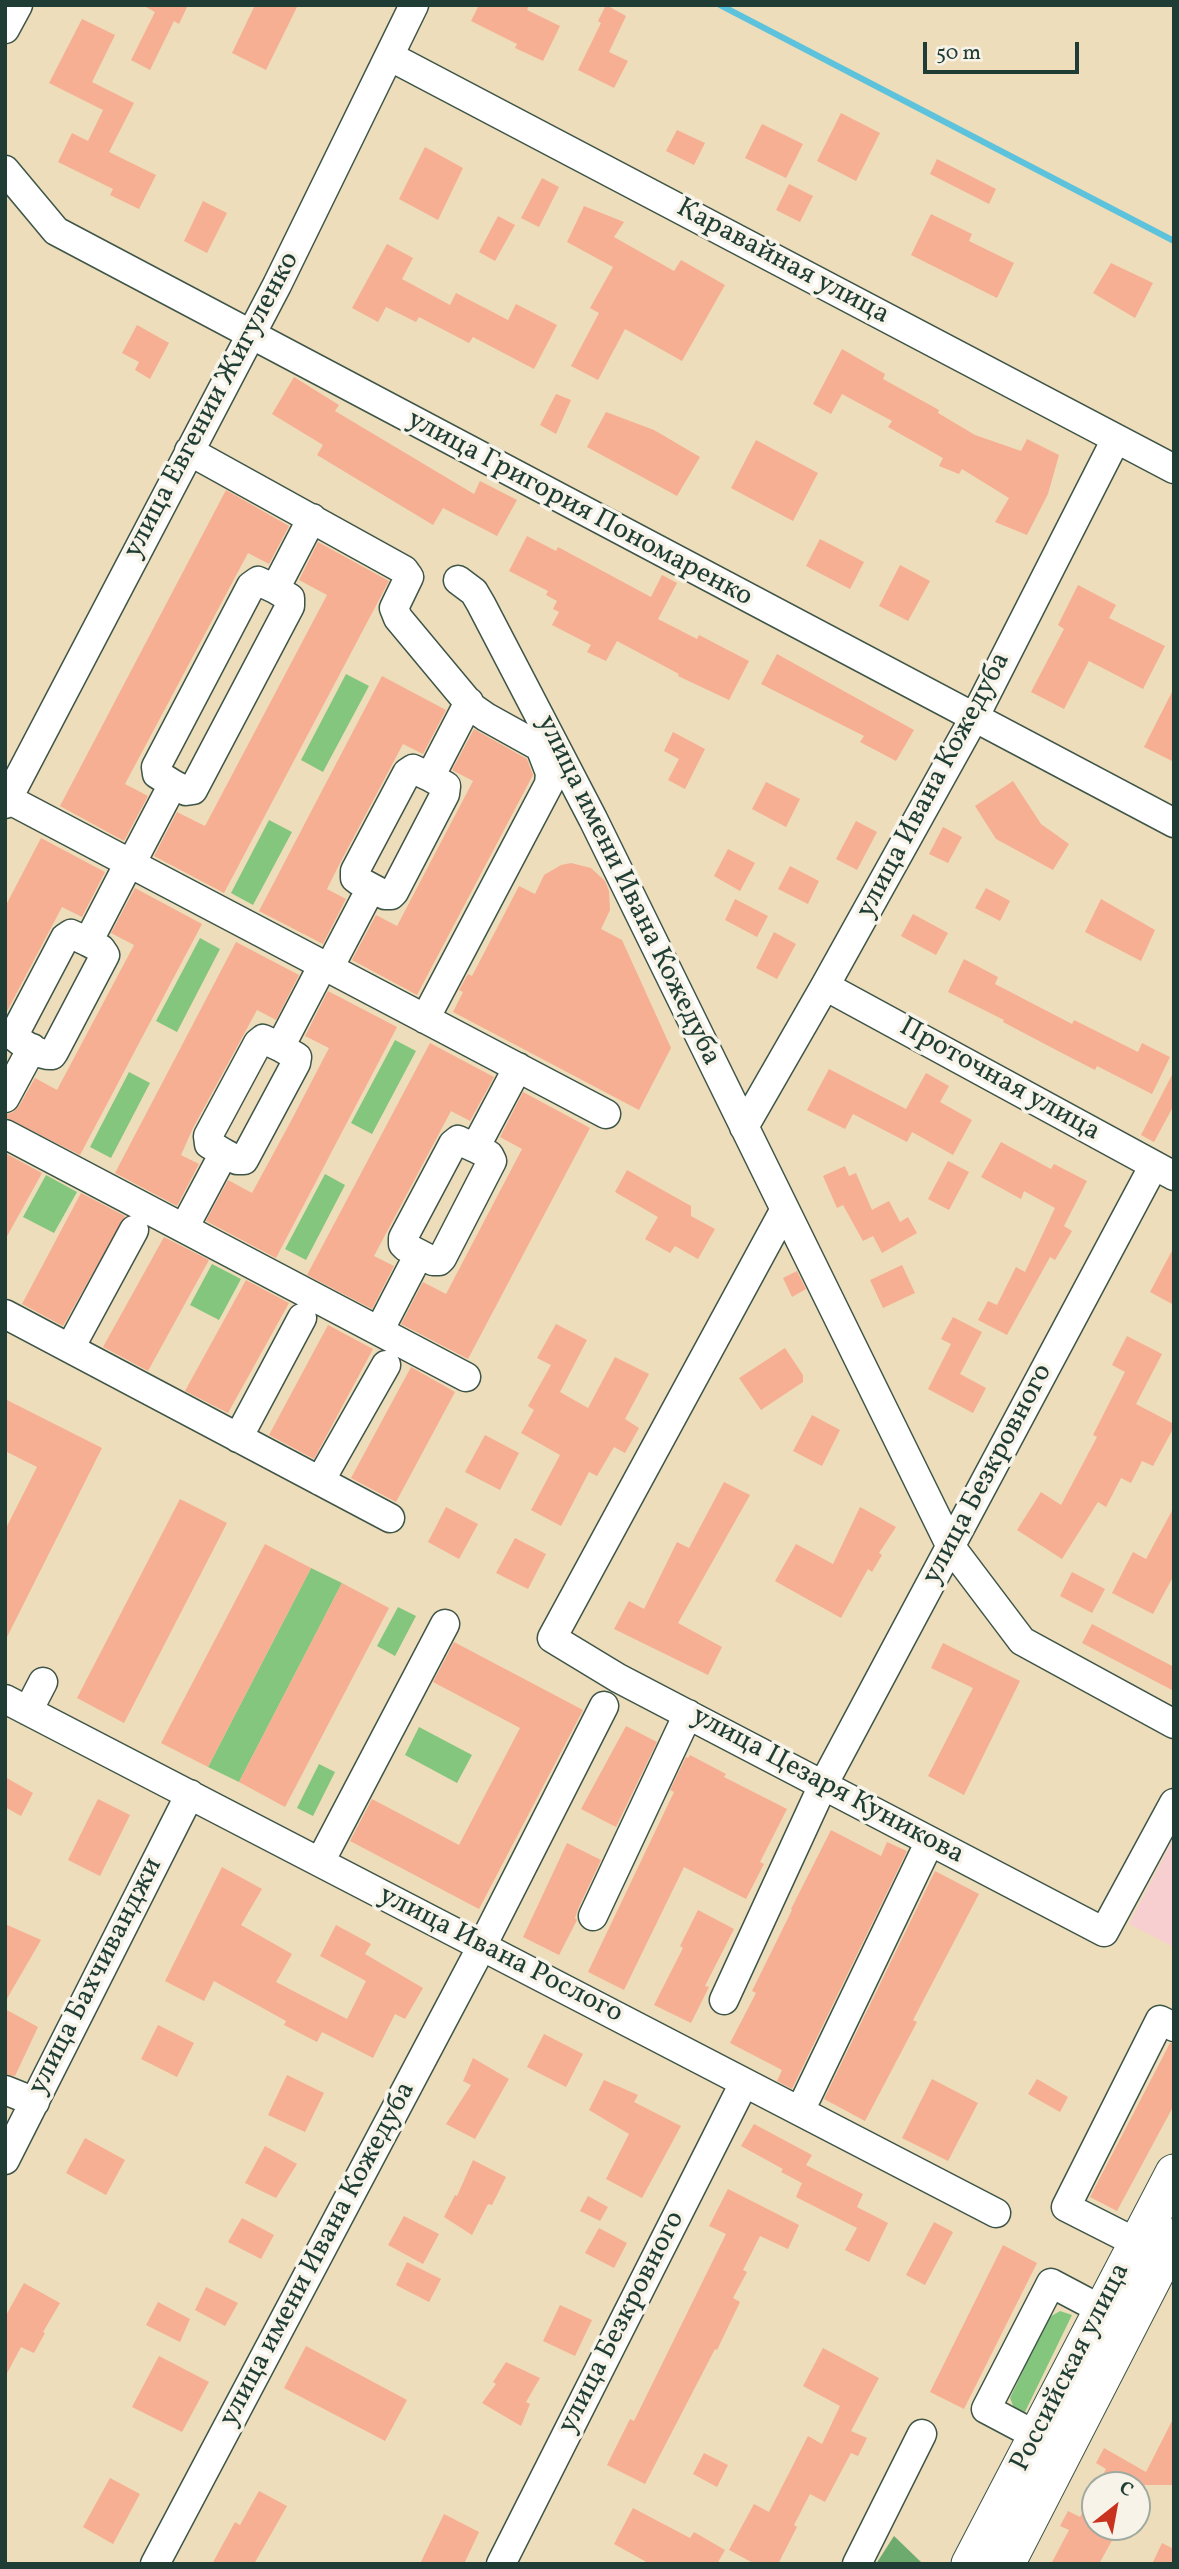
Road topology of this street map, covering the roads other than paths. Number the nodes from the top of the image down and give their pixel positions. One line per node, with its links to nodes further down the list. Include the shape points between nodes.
1 (18, 5): 3 (street)
2 (415, 5): 4 (street, улица Евгении Жигуленко)
3 (5, 29)
4 (391, 57): 6 (street, улица Евгении Жигуленко); 7 (street, Каравайная улица)
5 (5, 170): 6 (street, улица Григория Пономаренко, via 55,231)
6 (250, 334): 8 (street, улица Евгении Жигуленко); 14 (street, улица Григория Пономаренко)
7 (1116, 439): 9 (street, Каравайная улица); 14 (street, улица Ивана Кожедуба)
8 (189, 451): 10 (street); 15 (street, улица Евгении Жигуленко)
9 (1174, 469)
10 (312, 519): 12 (street); 13 (street, via 407,572 396,613)
11 (458, 580): 31 (street, улица имени Ивана Кожедуба, via 474,592 513,664)
12 (275, 589): 17 (street, via 290,598 290,606 193,790); 17 (street, via 254,583 155,770)
13 (469, 702): 16 (street); 25 (street, via 486,717 540,747 550,773 549,784 507,886)
14 (974, 718): 19 (street, улица Григория Пономаренко); 24 (street, улица Ивана Кожедуба)
15 (13, 770): 18 (street, улица Евгении Жигуленко)
16 (429, 777): 21 (street, via 409,770 355,871 355,878); 21 (street, via 446,786 446,794 394,892 388,896)
17 (173, 784): 20 (street)
18 (7, 802): 20 (street)
19 (1174, 823)
20 (130, 864): 22 (street); 23 (street)
21 (371, 888): 23 (street)
22 (88, 942): 27 (street, via 105,955 52,1055); 27 (street, via 67,935 22,1019 16,1038)
23 (326, 967): 25 (street); 26 (street)
24 (825, 986): 31 (street, улица Ивана Кожедуба); 35 (street, Проточная улица)
25 (425, 1019): 28 (street)
26 (280, 1047): 34 (street, via 259,1040 220,1113 207,1140); 34 (street, via 297,1057 296,1063 244,1160)
27 (32, 1048): 29 (street)
28 (517, 1068): 30 (street); 33 (street)
29 (5, 1098)
30 (606, 1114)
31 (744, 1127): 36 (street, улица имени Ивана Кожедуба)
32 (5, 1134): 37 (street)
33 (475, 1148): 39 (street, via 458,1140 446,1156 402,1241); 39 (street, via 492,1161 448,1247 439,1261)
34 (224, 1153): 37 (street)
35 (1164, 1170): 49 (street, улица Безкровного)
36 (784, 1211): 49 (street, улица имени Ивана Кожедуба); 54 (street, улица Цезаря Куникова, via 552,1638)
37 (184, 1228): 42 (street)
38 (134, 1230): 43 (street)
39 (419, 1254): 42 (street)
40 (5, 1314): 43 (street)
41 (302, 1318): 46 (street)
42 (379, 1331): 45 (street)
43 (70, 1348): 46 (street)
44 (386, 1365): 47 (street)
45 (466, 1377)
46 (238, 1438): 47 (street)
47 (320, 1481): 48 (street)
48 (390, 1518)
49 (951, 1547): 55 (street, улица имени Ивана Кожедуба, via 1021,1640); 56 (street, улица Безкровного)
50 (444, 1624): 60 (street)
51 (43, 1682): 52 (street)
52 (17, 1705): 57 (street, улица Ивана Рослого)
53 (604, 1706): 62 (street, улица имени Ивана Кожедуба)
54 (688, 1714): 56 (street, улица Цезаря Куникова); 61 (street)
55 (1174, 1724)
56 (823, 1785): 59 (street, улица Цезаря Куникова); 63 (street, улица Безкровного)
57 (190, 1794): 60 (street, улица Ивана Рослого); 67 (street, улица Бахчиванджи)
58 (1174, 1803): 59 (street, улица Цезаря Куникова, via 1104,1932)
59 (930, 1841): 68 (street)
60 (320, 1862): 62 (street, улица Ивана Рослого)
61 (593, 1916)
62 (482, 1946): 65 (street, улица Ивана Рослого); 77 (street, улица имени Ивана Кожедуба)
63 (724, 2000)
64 (1174, 2027): 73 (street, via 1160,2020 1066,2207)
65 (744, 2082): 68 (street, улица Ивана Рослого); 78 (street, улица Безкровного)
66 (5, 2090): 67 (street)
67 (35, 2102): 69 (street, улица Бахчиванджи)
68 (800, 2112): 71 (street, улица Ивана Рослого, via 963,2189)
69 (5, 2161)
70 (1174, 2173): 73 (main road, Российская улица)
71 (996, 2213)
72 (1174, 2237): 81 (main road, Российская улица)
73 (1137, 2243): 74 (main road, Российская улица)
74 (1102, 2310): 76 (main road, Российская улица); 76 (street, via 1051,2283 986,2409)
75 (922, 2434): 79 (street)
76 (1037, 2436): 80 (main road, Российская улица)
77 (155, 2564)
78 (501, 2564)
79 (858, 2564)
80 (970, 2564)
81 (1006, 2564)

